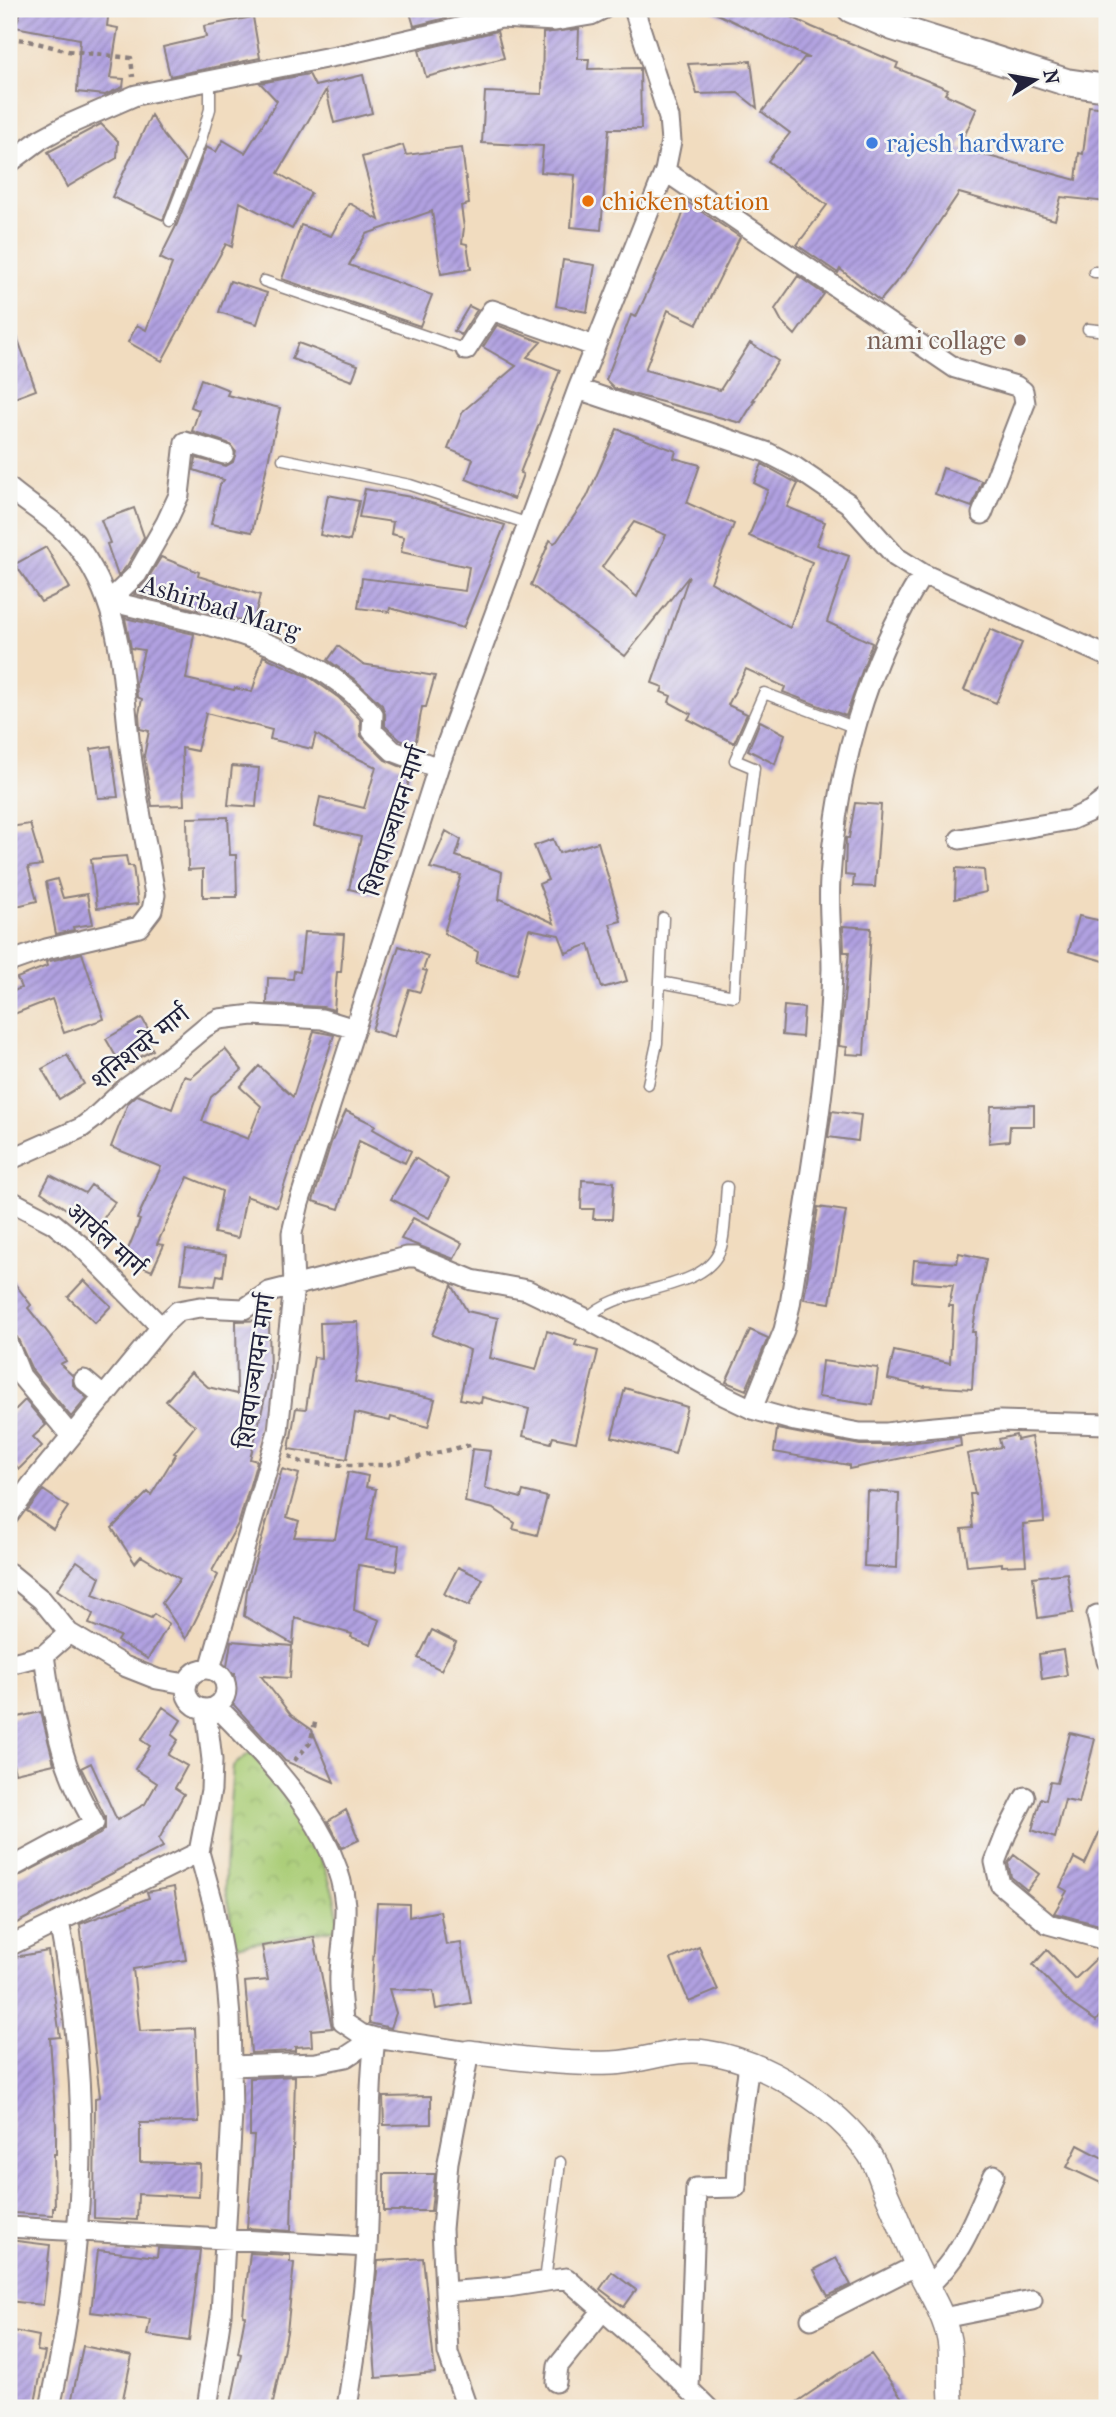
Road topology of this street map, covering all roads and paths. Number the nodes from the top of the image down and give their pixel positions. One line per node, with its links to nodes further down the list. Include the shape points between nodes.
1 (603, 9): 5 (street, via 555,21 501,18 351,53)
2 (634, 9): 9 (street, शिवपाञ्चायन मार्ग, via 670,118)
3 (851, 9): 6 (main road, via 893,27 1066,82)
4 (9, 38): 7 (path, via 131,58)
5 (209, 79): 7 (street); 10 (lane, via 210,109)
6 (1107, 88)
7 (136, 95): 8 (street, via 65,126)
8 (9, 163)
9 (665, 171): 16 (street, शिवपाञ्चायन मार्ग); 22 (street, via 955,368 1023,391 1025,403)
10 (170, 221)
11 (1094, 272): 12 (lane)
12 (1107, 272)
13 (264, 281): 17 (lane)
14 (1088, 329): 15 (lane)
15 (1107, 331)
16 (594, 346): 17 (street, via 492,310); 18 (street, शिवपाञ्चायन मार्ग)
17 (466, 350)
18 (578, 389): 23 (street, शिवपाञ्चायन मार्ग); 24 (street, via 734,440 795,467 848,503 896,556)
19 (224, 454): 25 (street, via 186,442 179,495 166,523 137,574)
20 (283, 459): 23 (lane, via 411,485)
21 (9, 488): 25 (street, via 74,541)
22 (982, 514)
23 (529, 524): 28 (street, शिवपाञ्चायन मार्ग)
24 (923, 574): 26 (street); 27 (street, via 883,652)
25 (108, 601): 28 (street, Ashirbad Marg, via 238,634 291,653 359,698 373,715 372,731 393,751); 32 (street, via 123,668 130,749 155,895 152,910 139,927)
26 (1107, 656)
27 (856, 728): 33 (lane, via 764,694 736,760 754,768 742,864 734,996); 45 (street, via 834,836 825,1064 790,1305)
28 (438, 768): 34 (street, शिवपाञ्चायन मार्ग)
29 (1107, 798): 30 (street, via 1070,820)
30 (960, 839)
31 (663, 918): 33 (lane)
32 (9, 962)
33 (660, 982): 35 (lane, via 657,1043)
34 (355, 1030): 36 (street, शनिशचरे मार्ग, via 323,1019 253,1015 219,1019 81,1128); 39 (street, शिवपाञ्चायन मार्ग, via 299,1203 292,1233)
35 (648, 1084)
36 (9, 1160)
37 (727, 1187): 40 (lane, via 721,1246 715,1259 675,1284 608,1301)
38 (9, 1200): 41 (street, आर्यल मार्ग, via 54,1223)
39 (294, 1286): 40 (street, via 416,1256 472,1280 527,1290); 41 (street, via 269,1292 244,1308 178,1311); 49 (street, शिवपाञ्चायन मार्ग)
40 (587, 1318): 45 (street)
41 (161, 1327): 44 (street)
42 (9, 1346): 47 (street, via 21,1376)
43 (83, 1380): 44 (street)
44 (104, 1397): 47 (street)
45 (752, 1409): 46 (street, via 860,1433 1000,1421)
46 (1107, 1424)
47 (71, 1436): 50 (street)
48 (474, 1444): 49 (path, via 366,1466 301,1462)
49 (273, 1447): 57 (street, शिवपाञ्चायन मार्ग)
50 (9, 1515)
51 (9, 1573): 53 (street, via 42,1600)
52 (1102, 1613): 55 (street)
53 (69, 1633): 54 (street); 58 (street, via 124,1666)
54 (44, 1655): 56 (street); 64 (street, via 65,1759 94,1823)
55 (1107, 1661)
56 (9, 1664)
57 (210, 1669): 58 (street, via 193,1674); 59 (street, via 222,1676 227,1689 223,1702)
58 (186, 1684): 59 (street, via 194,1706)
59 (212, 1708): 61 (street); 63 (street, via 211,1790)
60 (316, 1719): 61 (path, via 310,1743)
61 (281, 1775): 68 (street, via 318,1830 341,1877 345,1907 340,1976 343,2022)
62 (1025, 1797): 66 (street, via 995,1862 1000,1884 1048,1924)
63 (200, 1852): 65 (street); 71 (street, via 226,1973)
64 (9, 1869)
65 (59, 1921): 67 (street); 75 (street, via 81,2085)
66 (1107, 1942)
67 (9, 1946)
68 (376, 2038): 69 (street); 71 (street, via 346,2057 316,2063); 77 (street, via 370,2085)
69 (469, 2052): 70 (street, via 540,2061 614,2063 695,2051); 80 (street, via 443,2198)
70 (749, 2064): 78 (street, via 797,2088 850,2130 871,2156); 86 (street, via 736,2187 696,2188)
71 (232, 2066): 76 (street)
72 (560, 2162): 79 (lane)
73 (994, 2175): 78 (street, via 958,2252 942,2273)
74 (9, 2227): 75 (street)
75 (78, 2233): 76 (street); 87 (street)
76 (226, 2240): 77 (street); 88 (street)
77 (367, 2247): 89 (street)
78 (922, 2276): 83 (street); 84 (street)
79 (545, 2281): 80 (street); 82 (street, via 566,2278)
80 (445, 2292): 90 (street, via 448,2353)
81 (1032, 2300): 83 (street)
82 (603, 2310): 85 (street, via 558,2366); 86 (street)
83 (943, 2318): 92 (street)
84 (811, 2319)
85 (556, 2382)
86 (689, 2389): 91 (street)
87 (50, 2408)
88 (207, 2408)
89 (347, 2408)
90 (467, 2408)
91 (708, 2408)
92 (952, 2408)

